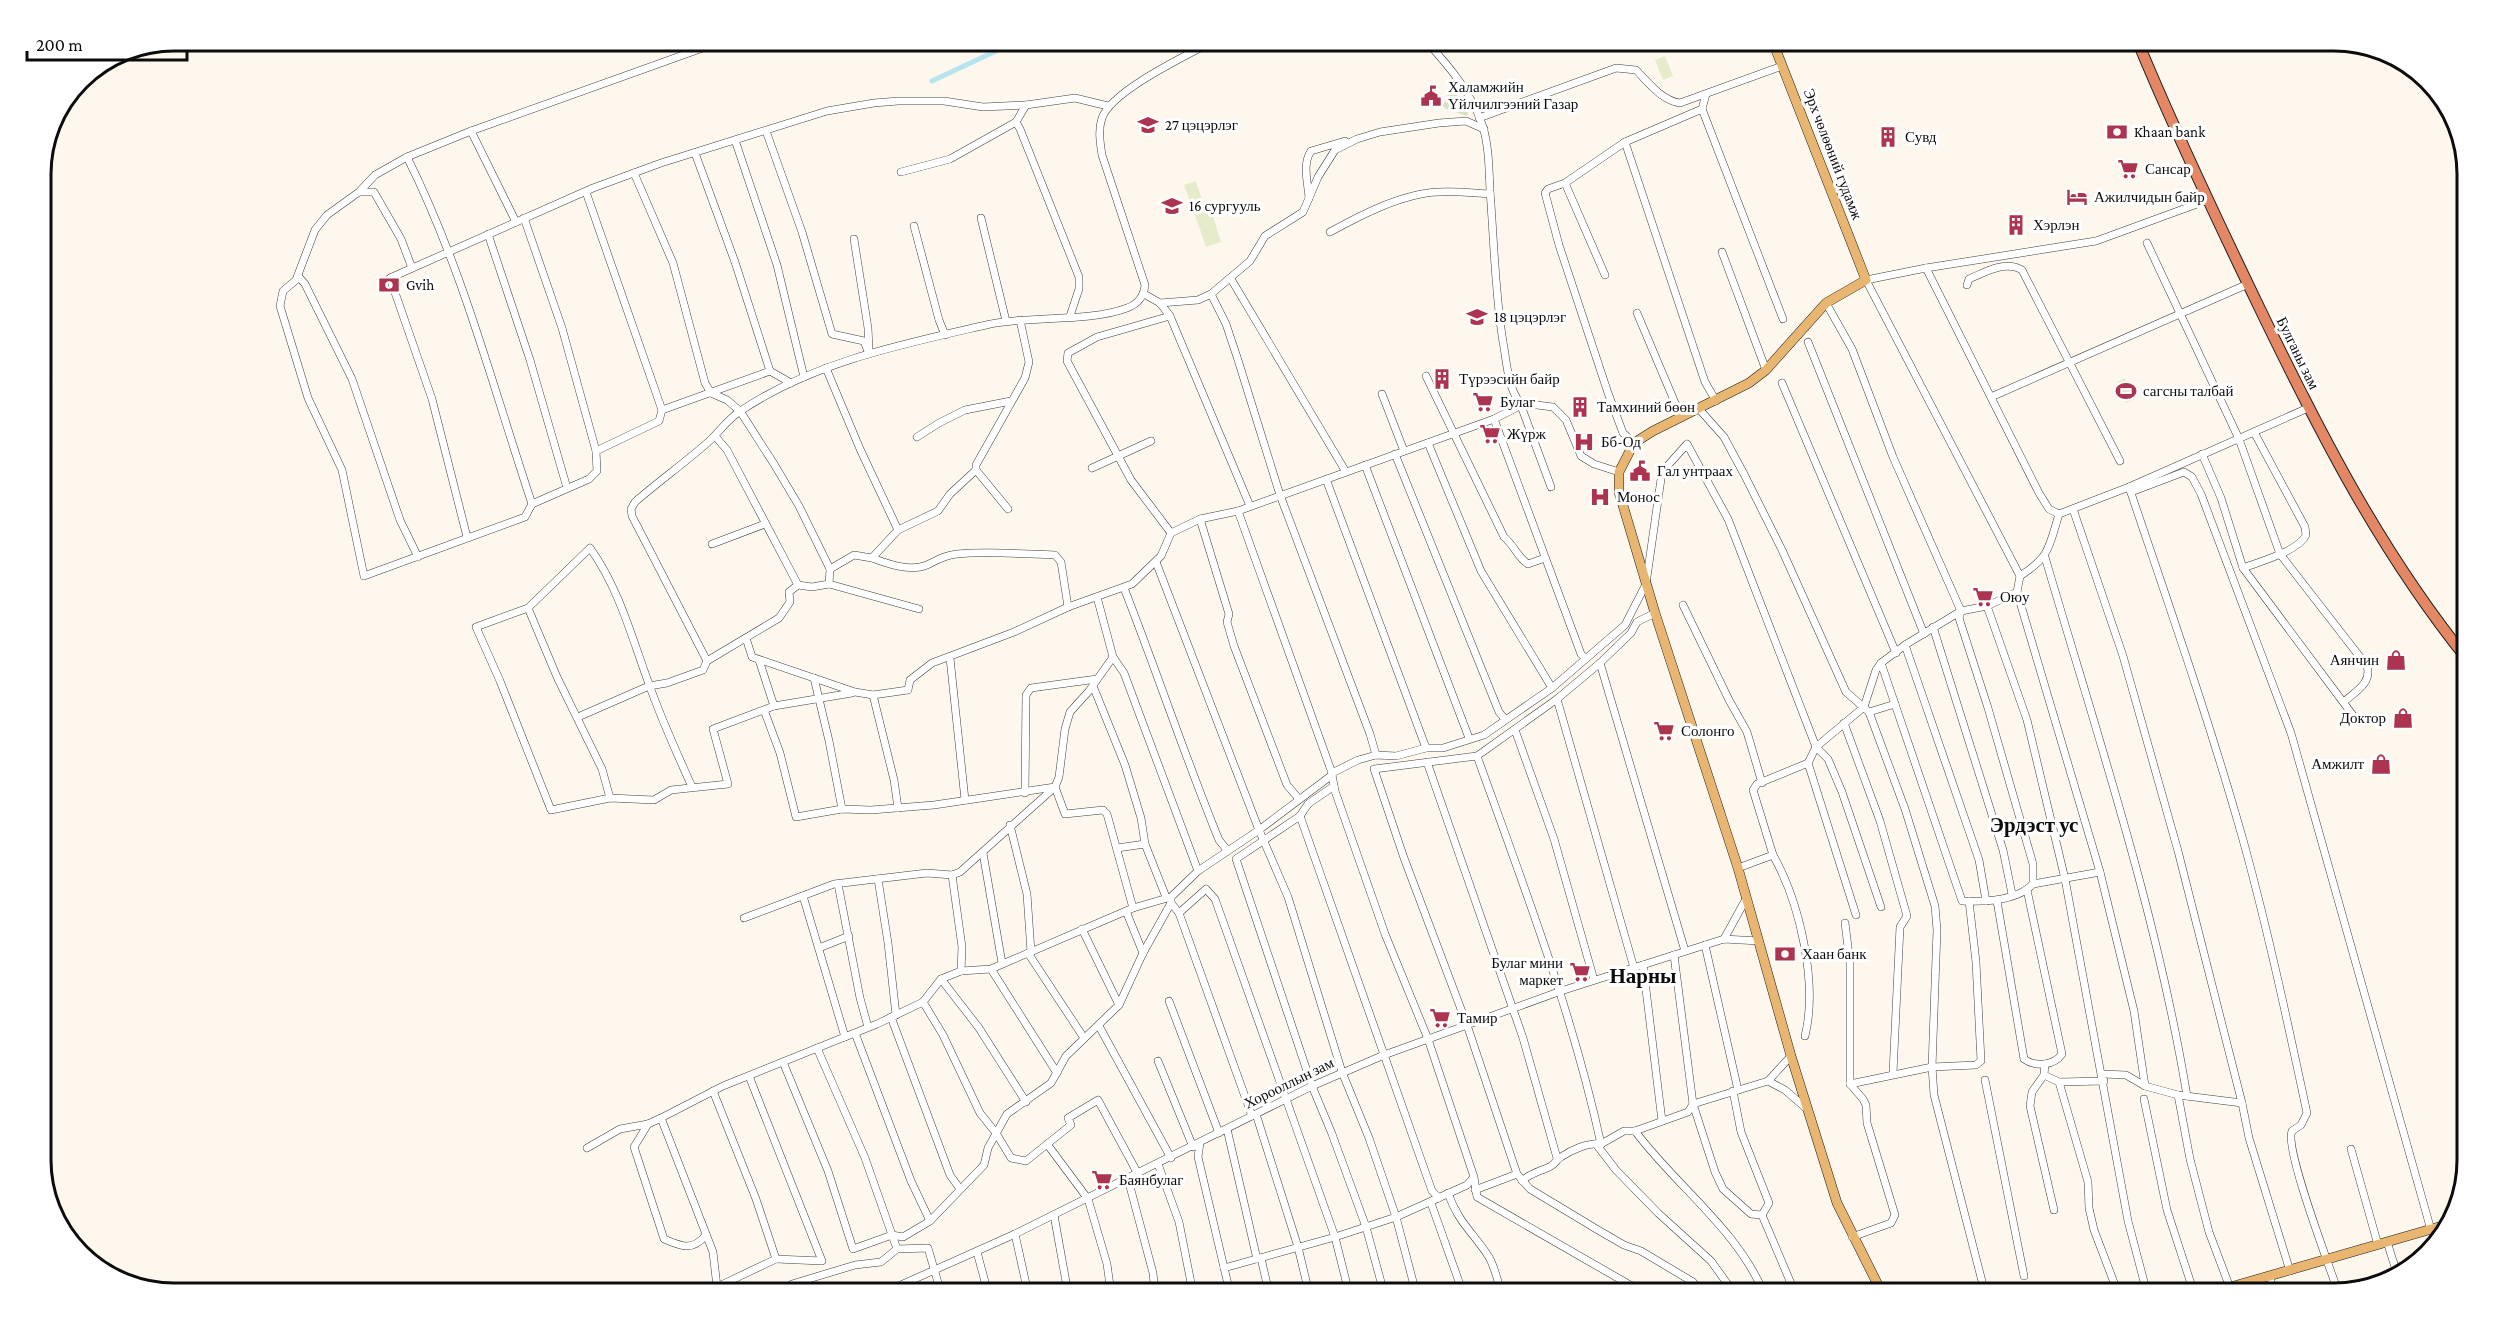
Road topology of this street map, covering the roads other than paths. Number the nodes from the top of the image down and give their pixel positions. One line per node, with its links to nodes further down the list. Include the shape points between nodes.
1 (694, 51): 14 (street)
2 (1196, 51): 9 (street)
3 (1435, 51): 11 (street, via 1468,94)
4 (1776, 51): 6 (main road, Эрх чөлөөний гудамж)
5 (2142, 51): 27 (highway, Булганы зам)
6 (1782, 66): 7 (street); 44 (main road, Эрх чөлөөний гудамж)
7 (1706, 94): 10 (street); 11 (street, via 1671,102 1636,70 1625,67)
8 (1026, 105): 9 (street, via 1075,98); 12 (street); 15 (street, via 874,103 827,111)
9 (1108, 106): 47 (street, via 1100,134 1102,155 1145,285)
10 (1702, 109): 18 (street); 55 (street)
11 (1479, 118): 13 (street)
12 (1016, 122): 21 (street, via 950,159); 53 (street, via 1079,277)
13 (1484, 129): 16 (street, via 1466,121); 26 (street)
14 (471, 131): 20 (street); 31 (street)
15 (766, 131): 17 (street); 60 (street, via 802,232 832,334 864,341)
16 (1357, 138): 28 (street, via 1335,150 1318,177); 28 (street, via 1311,151 1306,162)
17 (735, 140): 19 (street); 66 (street, via 777,265)
18 (1625, 142): 23 (street); 73 (street, via 1705,382)
19 (695, 153): 22 (street); 64 (street)
20 (407, 157): 24 (street, via 375,175); 37 (street, via 428,198)
21 (901, 172)
22 (634, 173): 25 (street); 69 (street, via 673,263)
23 (1565, 183): 41 (street); 88 (street, via 1545,193 1548,206 1608,393 1623,433)
24 (359, 192): 39 (street, via 374,192 401,239); 42 (street, via 327,215 315,230)
25 (586, 192): 29 (street); 77 (street)
26 (1490, 194): 33 (street, via 1422,194 1365,213); 74 (street, via 1501,328 1510,383)
27 (2208, 200): 40 (street, via 2096,241); 45 (highway, Булганы зам)
28 (1310, 201): 43 (street, via 1303,212 1265,236 1250,261)
29 (524, 218): 31 (street); 89 (street, via 562,328)
30 (981, 218): 56 (street)
31 (516, 222): 34 (street)
32 (914, 226): 58 (street)
33 (1330, 232)
34 (488, 234): 37 (street); 102 (street)
35 (854, 239): 60 (street)
36 (2147, 243): 52 (street)
37 (447, 252): 39 (street); 105 (street)
38 (1722, 252): 63 (street)
39 (412, 268): 115 (street, via 390,278 432,399)
40 (1926, 268): 44 (street); 71 (street)
41 (1605, 275)
42 (298, 276): 118 (street, via 352,379 400,520); 118 (street, via 283,291 280,306 309,398 342,470 364,576)
43 (1231, 279): 48 (street); 98 (street)
44 (1866, 280): 50 (main road); 125 (street)
45 (2248, 284): 52 (street); 75 (highway, Булганы зам)
46 (1967, 285): 61 (street, via 1969,279 2001,266 2022,270)
47 (1144, 294): 49 (street); 53 (street, via 1127,308)
48 (1211, 294): 49 (street, via 1198,300); 104 (street, via 1226,324)
49 (1160, 303): 54 (street)
50 (1826, 303): 63 (main road); 137 (street, via 1851,349)
51 (1637, 313): 79 (street)
52 (2179, 315): 61 (street); 85 (street)
53 (1070, 316): 57 (street)
54 (1170, 316): 93 (street, via 1093,338 1066,356); 106 (street)
55 (1783, 319)
56 (1006, 321): 57 (street); 58 (street)
57 (1020, 321): 72 (street, via 1029,362 1025,378)
58 (945, 335): 60 (street)
59 (1808, 342): 140 (street)
60 (869, 354): 62 (street)
61 (2069, 363): 71 (street); 94 (street)
62 (826, 368): 66 (street); 113 (street)
63 (1766, 370): 73 (main road)
64 (770, 371): 68 (street); 69 (street)
65 (1426, 376): 82 (street)
66 (804, 377): 68 (street)
67 (1782, 382): 144 (street)
68 (791, 383): 78 (street)
69 (711, 393): 77 (street); 78 (street)
70 (1382, 394): 90 (street)
71 (1991, 397): 110 (street, via 2049,509)
72 (1011, 401): 84 (street, via 965,410); 97 (street)
73 (1716, 401): 76 (main road)
74 (1520, 403): 80 (street); 99 (street, via 1553,407 1566,420 1581,456); 101 (street)
75 (2308, 408): 81 (street); 143 (highway, Булганы зам, via 2357,500 2423,602)
76 (1699, 409): 79 (main road); 163 (street, via 1724,437 1745,476 1846,692)
77 (662, 410): 89 (street, via 659,421)
78 (740, 411): 83 (street); 124 (street, via 799,506)
79 (1681, 417): 88 (main road)
80 (1494, 419): 82 (street); 121 (street)
81 (2254, 432): 85 (street); 117 (street, via 2305,527 2304,539)
82 (1455, 433): 87 (street); 121 (street, via 1504,537 1528,564)
83 (715, 436): 112 (street, via 727,450); 149 (street, via 631,509)
84 (917, 437)
85 (2239, 439): 92 (street); 117 (street)
86 (1151, 441): 93 (street)
87 (1428, 442): 90 (street); 155 (street, via 1481,571)
88 (1634, 443): 99 (main road)
89 (596, 451): 102 (street, via 597,471 589,479)
90 (1404, 451): 91 (street)
91 (1395, 454): 95 (street); 167 (street)
92 (2202, 454): 103 (street); 123 (street)
93 (1118, 456): 96 (street); 114 (street)
94 (2120, 461)
95 (1365, 465): 98 (street); 172 (street)
96 (1092, 468)
97 (976, 470): 107 (street); 113 (street, via 950,494 938,512)
98 (1346, 472): 100 (street)
99 (1619, 472): 127 (main road, via 1620,502)
100 (1326, 479): 104 (street); 174 (street)
101 (1551, 487)
102 (567, 488): 105 (street)
103 (2130, 490): 108 (street); 315 (street, via 2184,472 2192,477 2201,494 2290,733); 327 (street, via 2191,669 2245,847 2307,1113 2301,1125 2292,1131 2290,1142)
104 (1280, 495): 106 (street); 175 (street)
105 (532, 504): 115 (street, via 525,517)
106 (1250, 506): 109 (street)
107 (1008, 509)
108 (2073, 509): 110 (street); 278 (street, via 2122,656 2178,851)
109 (1238, 511): 111 (street); 179 (street)
110 (2059, 514): 119 (street)
111 (1200, 519): 114 (street); 186 (street, via 1227,604 1234,646 1287,785)
112 (765, 524): 116 (street); 128 (street)
113 (898, 530): 120 (street)
114 (1171, 533): 122 (street)
115 (467, 537): 118 (street)
116 (712, 544)
117 (2280, 554): 123 (street); 160 (street, via 2367,666 2367,681)
118 (418, 557)
119 (2045, 557): 125 (street); 274 (street, via 2160,959)
120 (872, 558): 124 (street, via 854,555); 134 (street, via 913,568 956,554 1055,555 1061,562)
121 (1545, 558): 147 (street)
122 (1156, 562): 129 (street); 192 (street)
123 (2243, 568): 160 (street)
124 (830, 569): 126 (street)
125 (2020, 576): 130 (street)
126 (829, 584): 128 (street); 136 (street)
127 (1646, 584): 138 (main road); 147 (street, via 1625,626); 173 (street, via 1662,472 1687,444 1728,519)
128 (798, 585): 141 (street, via 789,592 790,602 779,618)
129 (1124, 588): 131 (street); 196 (street, via 1185,757)
130 (2017, 592): 133 (street); 201 (street)
131 (1096, 597): 134 (street); 145 (street)
132 (1683, 605): 180 (street, via 1747,732)
133 (1987, 606): 137 (street); 204 (street, via 2027,720)
134 (1068, 607): 146 (street)
135 (528, 608): 154 (street, via 590,548 611,584); 165 (street); 185 (street, via 476,627 550,810)
136 (919, 609)
137 (1960, 611): 139 (street); 206 (street, via 2033,864)
138 (1655, 613): 150 (street, via 1637,622); 199 (main road)
139 (1933, 627): 140 (street); 208 (street)
140 (1924, 634): 142 (street)
141 (746, 638): 148 (street, via 752,657); 149 (street)
142 (1905, 645): 144 (street); 213 (street, via 1979,860)
143 (2457, 646)
144 (1896, 653): 151 (street)
145 (1113, 657): 153 (street); 200 (street, via 1124,673)
146 (950, 658): 157 (street, via 924,669 910,680 908,690); 187 (street)
147 (1586, 659): 155 (street)
148 (759, 660): 152 (street); 162 (street)
149 (707, 661): 154 (street, via 704,670)
150 (1600, 663): 159 (street); 227 (street)
151 (1881, 663): 161 (street); 163 (street)
152 (814, 678): 156 (street); 158 (street)
153 (1095, 682): 183 (street, via 1070,712); 184 (street, via 1031,688 1026,695); 194 (street, via 1125,765 1141,818)
154 (649, 686): 165 (street); 182 (street)
155 (1552, 688): 167 (street)
156 (855, 692): 157 (street); 158 (street)
157 (873, 695): 188 (street)
158 (817, 699): 162 (street); 189 (street)
159 (1557, 699): 170 (street); 233 (street)
160 (2344, 701): 166 (street)
161 (1895, 704): 163 (street); 212 (street, via 1962,901)
162 (774, 706): 164 (street)
163 (1866, 709): 168 (street); 258 (street, via 1905,809 1935,906)
164 (764, 710): 182 (street, via 713,729 728,784); 189 (street, via 780,753 796,817)
165 (578, 717): 185 (street, via 602,769)
166 (2355, 718)
167 (1505, 719): 169 (street)
168 (1844, 723): 173 (street); 261 (street, via 1880,821 1907,916 1900,927)
169 (1498, 724): 171 (street); 172 (street, via 1484,735)
170 (1515, 730): 171 (street); 237 (street, via 1554,839)
171 (1506, 736): 176 (street)
172 (1469, 738): 174 (street, via 1443,748)
173 (1816, 747): 178 (street); 215 (street, via 1828,759 1842,792)
174 (1426, 748): 175 (street, via 1396,756)
175 (1376, 755): 179 (street)
176 (1477, 756): 177 (street); 238 (street)
177 (1427, 762): 242 (street); 244 (street, via 1374,769)
178 (1808, 763): 180 (street); 218 (street)
179 (1332, 774): 181 (street); 186 (street)
180 (1762, 783): 198 (street, via 1754,790)
181 (1334, 786): 190 (street, via 1308,804); 251 (street, via 1385,934)
182 (692, 787): 185 (street, via 671,790 654,800)
183 (1055, 787): 184 (street); 191 (street); 195 (street, via 1065,814 1102,810 1107,814)
184 (1024, 792): 187 (street)
185 (610, 798)
186 (1299, 798): 192 (street)
187 (965, 800): 188 (street)
188 (898, 808): 189 (street)
189 (842, 809)
190 (1300, 816): 193 (street); 253 (street)
191 (1010, 825): 197 (street); 228 (street, via 1027,894)
192 (1259, 830): 193 (street); 196 (street)
193 (1264, 841): 259 (street, via 1288,897); 269 (street, via 1236,859)
194 (1144, 844): 195 (street); 210 (street)
195 (1117, 848): 216 (street)
196 (1227, 850): 200 (street)
197 (983, 853): 202 (street); 231 (street)
198 (1773, 855): 199 (street); 248 (street, via 1782,870 1806,953 1809,1023)
199 (1738, 868): 211 (main road)
200 (1198, 871): 210 (street)
201 (2100, 872): 204 (street); 270 (street, via 2134,1011)
202 (952, 875): 203 (street, via 927,873); 235 (street)
203 (878, 879): 205 (street); 243 (street)
204 (2066, 879): 206 (street); 264 (street)
205 (838, 884): 209 (street); 222 (street)
206 (2033, 884): 207 (street)
207 (2027, 890): 208 (street); 257 (street, via 2062,1054)
208 (2012, 894): 214 (street)
209 (803, 896): 219 (street); 226 (street)
210 (1169, 899): 216 (street); 217 (street); 229 (street)
211 (1746, 899): 223 (street); 224 (main road)
212 (1969, 901): 213 (street); 258 (street, via 1982,1059 1976,1065)
213 (1986, 901): 214 (street)
214 (1997, 901): 257 (street, via 2024,1059)
215 (1881, 907)
216 (1130, 910): 221 (street); 229 (street)
217 (1179, 913): 275 (street, via 1206,889 1215,899); 281 (street)
218 (1856, 915)
219 (744, 918)
220 (1845, 923): 268 (street, via 1850,963)
221 (1082, 929): 228 (street); 241 (street)
222 (849, 936): 226 (street); 246 (street)
223 (1724, 939): 224 (street, Хорооллын зам); 225 (street, Хорооллын зам)
224 (1759, 941): 254 (main road)
225 (1705, 945): 227 (street, Хорооллын зам); 272 (street)
226 (819, 948): 249 (street)
227 (1685, 951): 230 (street, Хорооллын зам)
228 (1029, 952): 231 (street); 250 (street)
229 (1143, 953): 241 (street)
230 (1674, 955): 232 (street, Хорооллын зам); 279 (street)
231 (1002, 963): 234 (street)
232 (1643, 965): 233 (street, Хорооллын зам); 283 (street)
233 (1634, 968): 237 (street, Хорооллын зам)
234 (991, 969): 235 (street); 260 (street)
235 (962, 971): 236 (street)
236 (941, 979): 240 (street); 277 (street, via 979,1028)
237 (1594, 980): 238 (street, Хорооллын зам)
238 (1561, 991): 242 (street, Хорооллын зам); 290 (street, via 1588,1084)
239 (1169, 1001): 288 (street)
240 (923, 1002): 243 (street); 287 (street, via 944,1035 980,1113)
241 (1119, 1005): 245 (street)
242 (1513, 1009): 244 (street, Хорооллын зам); 295 (street)
243 (893, 1016): 246 (street); 302 (street, via 950,1175)
244 (1467, 1025): 251 (street, Хорооллын зам); 298 (street)
245 (1099, 1026): 250 (street); 294 (street)
246 (868, 1028): 247 (street)
247 (855, 1033): 249 (street); 312 (street)
248 (1805, 1036)
249 (845, 1037): 252 (street)
250 (1084, 1038): 260 (street, via 1066,1056)
251 (1428, 1039): 253 (street, Хорооллын зам); 299 (street)
252 (817, 1048): 256 (street); 316 (street, via 866,1158)
253 (1384, 1054): 259 (street, Хорооллын зам); 305 (street, via 1432,1191)
254 (1791, 1056): 266 (street); 280 (main road)
255 (1158, 1061): 291 (street)
256 (783, 1062): 263 (street); 316 (street, via 828,1171 853,1249)
257 (2045, 1064): 262 (street)
258 (1932, 1067): 261 (street); 359 (street, via 1934,1095)
259 (1342, 1072): 269 (street, Хорооллын зам); 311 (street)
260 (1057, 1073): 277 (street, via 1051,1083)
261 (1893, 1073): 268 (street)
262 (2044, 1075): 267 (street); 308 (street, via 2032,1092 2030,1106)
263 (749, 1076): 271 (street); 326 (street, via 822,1261)
264 (2103, 1078): 267 (street); 270 (street, via 2126,1075); 361 (street, via 2128,1221)
265 (1985, 1080): 332 (street)
266 (1768, 1081): 272 (street); 280 (street)
267 (2059, 1082): 360 (street, via 2088,1182 2094,1230)
268 (1850, 1084): 320 (street, via 1866,1106 1867,1123 1895,1215 1891,1223)
269 (1312, 1086): 275 (street, Хорооллын зам); 313 (street)
270 (2145, 1086): 273 (street)
271 (713, 1090): 282 (street); 326 (street)
272 (1736, 1090): 279 (street); 310 (street, via 1741,1132 1769,1203)
273 (2178, 1095): 274 (street); 363 (street, via 2209,1232)
274 (2187, 1096): 278 (street)
275 (1285, 1099): 281 (street, Хорооллын зам); 319 (street)
276 (2144, 1099): 362 (street, via 2167,1210)
277 (1026, 1102): 287 (street, via 1007,1114)
278 (2242, 1103): 331 (street)
279 (1693, 1104): 283 (street, via 1688,1112); 310 (street, via 1723,1189 1751,1214)
280 (1807, 1109): 320 (main road)
281 (1254, 1115): 285 (street, Хорооллын зам); 322 (street)
282 (661, 1118): 284 (street); 318 (street)
283 (1662, 1121): 286 (street)
284 (648, 1124): 292 (street, via 620,1129); 318 (street, via 634,1147 664,1239 683,1247 699,1244)
285 (1227, 1129): 288 (street, Хорооллын зам); 325 (street)
286 (1635, 1131): 290 (street, via 1624,1131); 356 (street, via 1720,1224 1744,1255)
287 (996, 1133): 289 (street, via 1011,1158 1018,1161 1026,1161); 302 (street, via 984,1165)
288 (1219, 1133): 291 (street, Хорооллын зам)
289 (1047, 1144): 297 (street, via 1071,1125 1068,1118 1098,1100); 306 (street)
290 (1598, 1144): 295 (street); 355 (street, via 1616,1170 1711,1261)
291 (1196, 1145): 294 (street, Хорооллын зам); 329 (street)
292 (586, 1148)
293 (2351, 1149): 321 (street)
294 (1171, 1158): 296 (street, Хорооллын зам)
295 (1557, 1158): 301 (street, via 1554,1165)
296 (1158, 1164): 297 (street, Хорооллын зам); 344 (street, via 1179,1222)
297 (1138, 1173): 300 (street, Хорооллын зам)
298 (1517, 1174): 301 (street); 303 (street)
299 (1474, 1177): 303 (street); 304 (street, via 1467,1185)
300 (1128, 1179): 306 (street, Хорооллын зам); 343 (street)
301 (1522, 1181): 354 (street, via 1598,1230)
302 (960, 1189): 312 (street)
303 (1475, 1190): 353 (street, via 1483,1202)
304 (1448, 1193): 305 (street); 352 (street, via 1459,1218 1489,1258)
305 (1439, 1198): 307 (street)
306 (1088, 1199): 309 (street, Хорооллын зам); 342 (street)
307 (1431, 1203): 311 (street); 351 (street)
308 (2054, 1210)
309 (1054, 1215): 317 (street, Хорооллын зам); 341 (street)
310 (1762, 1215): 357 (street)
311 (1396, 1217): 313 (street); 350 (street)
312 (930, 1221): 316 (street, via 903,1237)
313 (1366, 1227): 319 (street); 349 (street)
314 (2436, 1228): 315 (main road)
315 (2431, 1230): 321 (main road)
316 (892, 1234): 323 (street)
317 (1015, 1234): 324 (street, Хорооллын зам); 340 (street)
318 (706, 1235): 334 (street, via 713,1252)
319 (1335, 1237): 322 (street); 348 (street)
320 (1852, 1237): 358 (main road)
321 (2383, 1243): 327 (main road); 328 (street)
322 (1298, 1247): 325 (street); 347 (street)
323 (897, 1249): 330 (street, via 928,1248); 336 (street, via 881,1262 855,1265)
324 (977, 1252): 330 (street, Хорооллын зам); 339 (street)
325 (1259, 1258): 329 (street); 346 (street)
326 (776, 1259): 335 (street)
327 (2328, 1260): 331 (main road); 366 (street)
328 (2394, 1267)
329 (1224, 1268): 345 (street)
330 (935, 1271): 337 (street, Хорооллын зам); 338 (street)
331 (2290, 1271): 333 (main road)
332 (2024, 1276)
333 (2270, 1277): 364 (main road); 365 (street)
334 (717, 1283)
335 (725, 1283)
336 (795, 1283)
337 (912, 1283)
338 (938, 1283)
339 (985, 1283)
340 (1026, 1283)
341 (1066, 1283)
342 (1110, 1283)
343 (1154, 1283)
344 (1191, 1283)
345 (1228, 1283)
346 (1266, 1283)
347 (1307, 1283)
348 (1346, 1283)
349 (1381, 1283)
350 (1413, 1283)
351 (1459, 1283)
352 (1498, 1283)
353 (1626, 1283)
354 (1694, 1283)
355 (1727, 1283)
356 (1759, 1283)
357 (1792, 1283)
358 (1877, 1283)
359 (1982, 1283)
360 (2114, 1283)
361 (2144, 1283)
362 (2191, 1283)
363 (2229, 1283)
364 (2254, 1283)
365 (2272, 1283)
366 (2335, 1283)

